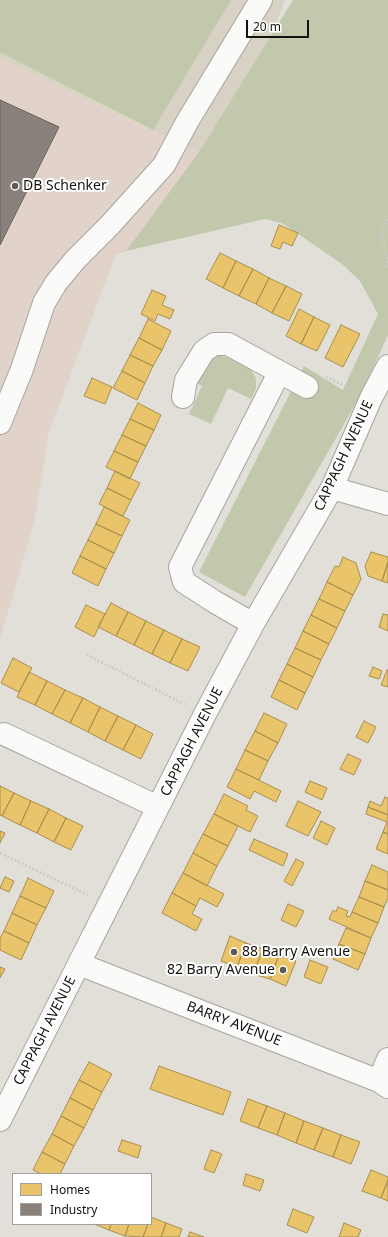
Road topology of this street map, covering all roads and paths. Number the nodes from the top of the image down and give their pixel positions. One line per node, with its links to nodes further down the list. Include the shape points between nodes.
1 (261, 0): 9 (street, via 164,165 56,283 44,303 22,369)
2 (388, 219): 3 (path, via 382,232)
3 (388, 267)
4 (388, 366): 8 (street, CAPPAGH AVENUE)
5 (279, 373): 6 (street); 7 (street, via 228,344 214,344 204,351 186,380); 12 (street, via 180,567 184,582)
6 (307, 388): 8 (path, via 320,374)
7 (183, 397)
8 (370, 398): 10 (street, CAPPAGH AVENUE)
9 (0, 423)
10 (332, 488): 11 (street); 12 (street, CAPPAGH AVENUE)
11 (388, 504)
12 (253, 624): 14 (street, CAPPAGH AVENUE)
13 (87, 655): 14 (path)
14 (206, 714): 16 (street, CAPPAGH AVENUE)
15 (4, 734): 16 (street)
16 (158, 807): 18 (street, CAPPAGH AVENUE)
17 (0, 853): 18 (path)
18 (109, 905): 19 (street, CAPPAGH AVENUE)
19 (79, 964): 21 (street, BARRY AVENUE); 22 (street, CAPPAGH AVENUE)
20 (388, 1059): 21 (street)
21 (384, 1084)
22 (0, 1120)

